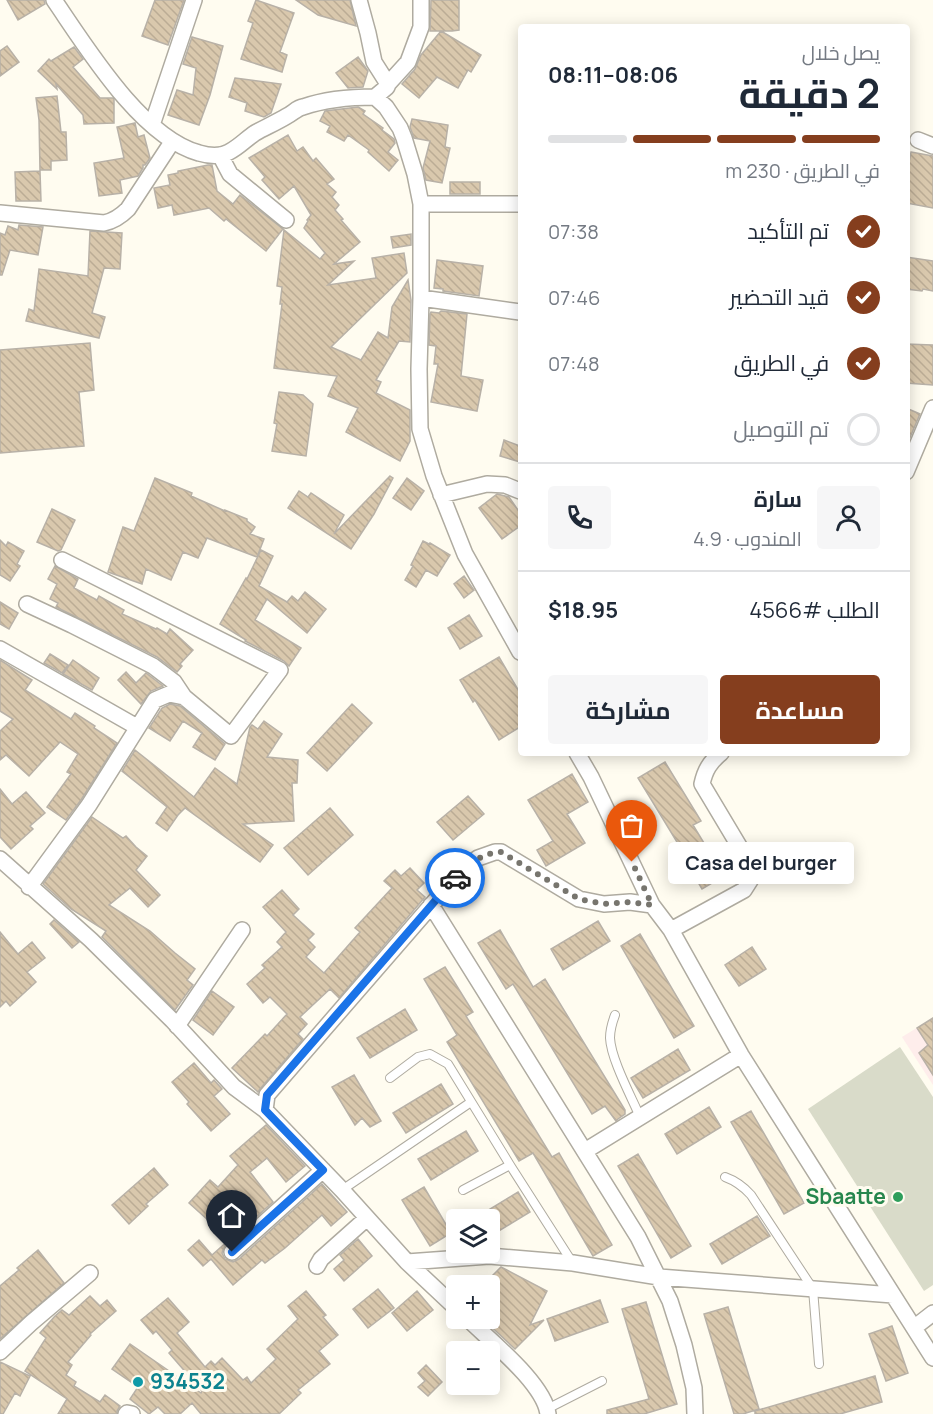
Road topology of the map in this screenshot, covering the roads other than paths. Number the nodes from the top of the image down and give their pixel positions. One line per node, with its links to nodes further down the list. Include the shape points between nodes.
1 (54, 0): 7 (street, via 96,60)
2 (194, 0): 7 (street)
3 (359, 0): 5 (street, via 374,62)
4 (421, 0): 5 (street, via 420,27 408,62)
5 (388, 84): 6 (street)
6 (375, 97): 11 (street, via 348,97 300,107); 12 (street, via 400,128)
7 (152, 125): 9 (street)
8 (918, 140): 10 (street)
9 (172, 142): 11 (street, via 208,156); 14 (street, via 128,209 113,221)
10 (933, 146)
11 (220, 155): 15 (street, via 230,174)
12 (420, 204): 13 (street); 16 (street)
13 (518, 204)
14 (0, 213)
15 (286, 220)
16 (421, 298): 17 (street); 21 (street, via 420,429)
17 (518, 312)
18 (933, 408): 19 (street)
19 (910, 463)
20 (518, 489): 21 (street, via 487,484)
21 (441, 495): 24 (street, via 465,554)
22 (62, 560): 26 (street, via 280,670 231,736)
23 (27, 604): 26 (street, via 153,666 174,682)
24 (518, 648)
25 (0, 649): 27 (street)
26 (184, 698): 27 (street, via 169,694 155,700)
27 (137, 727): 31 (street, via 89,805)
28 (580, 756): 33 (street)
29 (717, 756): 35 (street, via 702,784 751,866 751,879 744,890)
30 (0, 859): 31 (street)
31 (30, 887): 37 (street, via 91,940)
32 (431, 905): 33 (street, via 462,870 478,858 501,852 579,899); 41 (street, via 267,1095); 43 (street)
33 (652, 905): 35 (street)
34 (242, 930): 37 (street)
35 (671, 930): 38 (street)
36 (615, 1015): 42 (lane, via 610,1027 612,1051)
37 (177, 1026): 41 (street, via 234,1087)
38 (741, 1055): 42 (street); 57 (street)
39 (390, 1078): 40 (lane, via 418,1057 430,1054 448,1064)
40 (471, 1102): 44 (lane); 47 (lane)
41 (265, 1110): 45 (street)
42 (640, 1117): 43 (street)
43 (585, 1151): 55 (street)
44 (510, 1165): 48 (lane); 52 (lane)
45 (323, 1170): 47 (street); 50 (street)
46 (724, 1177): 56 (lane, via 743,1186 751,1195)
47 (342, 1190): 49 (street)
48 (463, 1190)
49 (367, 1218): 51 (street); 53 (street)
50 (232, 1252)
51 (407, 1262): 52 (street, via 489,1256); 58 (street)
52 (573, 1263): 55 (street)
53 (317, 1266)
54 (90, 1274): 62 (street)
55 (659, 1277): 56 (street); 69 (street, via 684,1345 694,1388)
56 (813, 1289): 57 (street); 64 (lane)
57 (892, 1294): 60 (street)
58 (446, 1299)
59 (933, 1313): 60 (street)
60 (915, 1327): 63 (street)
61 (478, 1329): 66 (street, via 536,1386)
62 (0, 1352)
63 (933, 1358)
64 (819, 1364)
65 (602, 1381): 66 (lane)
66 (547, 1411)
67 (126, 1414): 68 (street)
68 (132, 1414)
69 (695, 1414)

